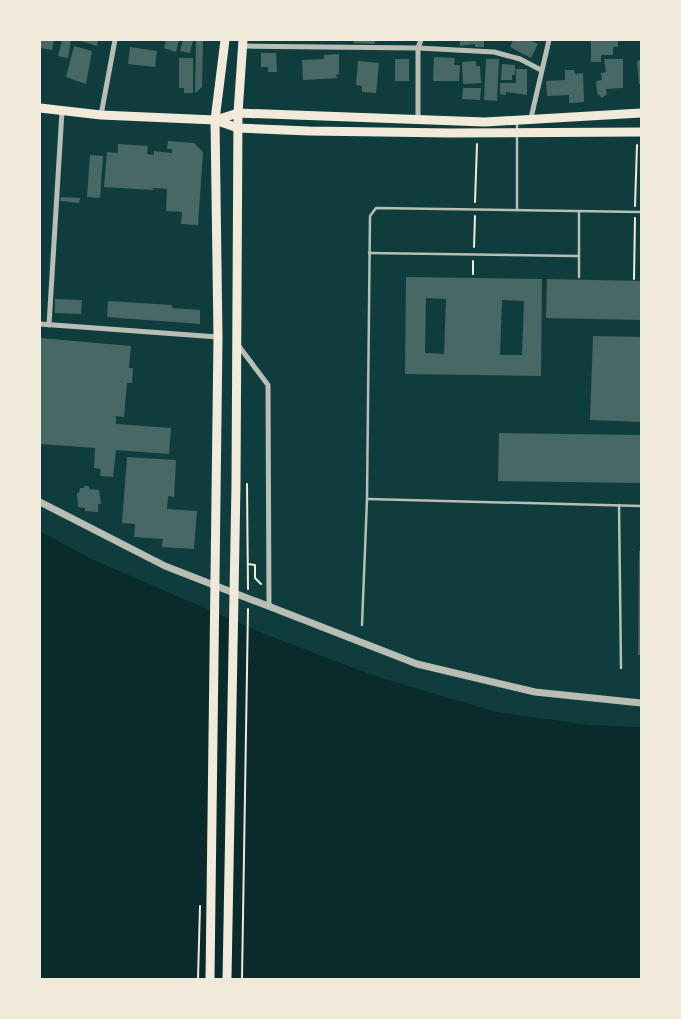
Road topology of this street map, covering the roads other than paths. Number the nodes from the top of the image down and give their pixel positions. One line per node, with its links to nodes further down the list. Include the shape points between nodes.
1 (115, 40): 12 (street)
2 (224, 40): 14 (main road)
3 (420, 40): 6 (street)
4 (549, 40): 7 (street)
5 (242, 43): 6 (street); 10 (main road)
6 (418, 48): 7 (street, via 494,52 520,59); 16 (street)
7 (542, 70): 13 (street)
8 (40, 108): 9 (main road)
9 (62, 110): 12 (main road); 27 (street)
10 (238, 113): 14 (main road); 16 (main road); 17 (main road)
11 (641, 113): 13 (main road)
12 (101, 114): 14 (main road)
13 (531, 118): 15 (main road)
14 (215, 120): 17 (main road); 28 (main road)
15 (518, 120): 16 (main road); 19 (lane)
16 (418, 122)
17 (238, 128): 19 (main road); 29 (main road)
18 (641, 132): 19 (main road)
19 (517, 133): 20 (lane)
20 (517, 210): 21 (lane); 23 (lane, via 376,208 370,216)
21 (579, 212): 22 (lane); 24 (lane)
22 (641, 212)
23 (369, 253): 24 (lane); 30 (lane)
24 (578, 256): 25 (lane)
25 (579, 277)
26 (40, 324): 27 (street)
27 (49, 324): 28 (street)
28 (218, 337): 38 (main road)
29 (235, 340): 34 (street, via 268,385); 39 (main road, via 236,485)
30 (367, 499): 32 (lane); 35 (lane)
31 (40, 502): 34 (street, via 165,566)
32 (619, 505): 33 (lane); 36 (lane)
33 (641, 506)
34 (269, 607): 37 (street, via 417,664 534,692)
35 (362, 625)
36 (621, 668)
37 (641, 703)
38 (210, 979)
39 (227, 979)

